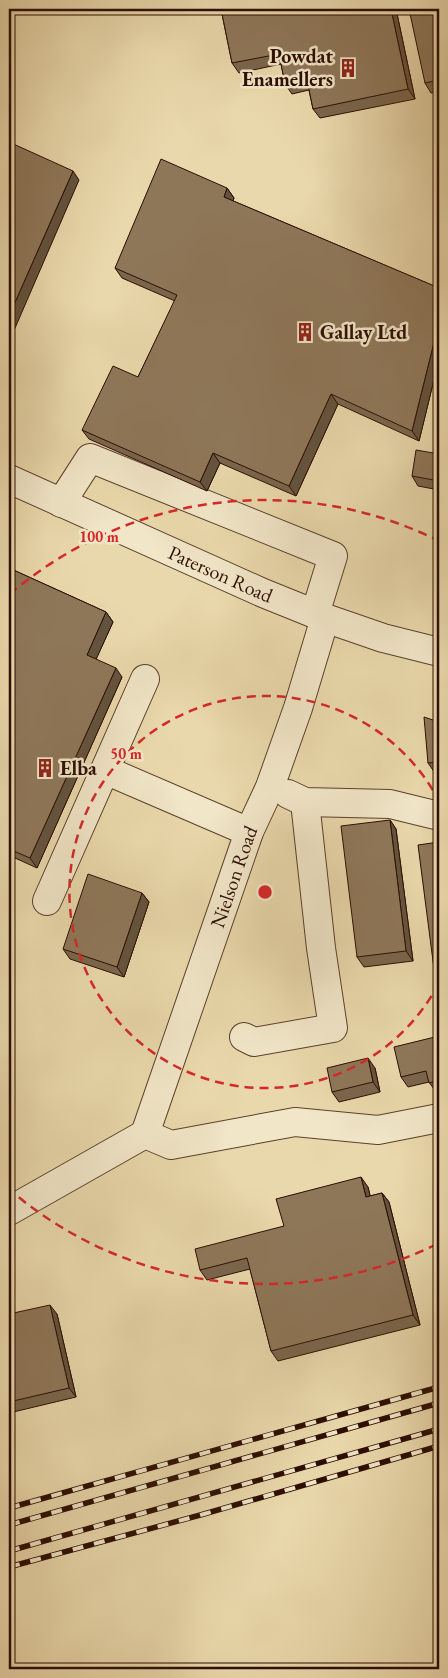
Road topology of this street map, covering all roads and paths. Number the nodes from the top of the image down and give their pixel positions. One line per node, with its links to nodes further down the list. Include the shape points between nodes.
1 (9, 479): 2 (street, Paterson Road)
2 (61, 503): 3 (street, Paterson Road); 3 (street, Nielson Road, via 90,458 333,556)
3 (320, 616): 4 (street, Paterson Road, via 383,638); 7 (street, Nielson Road, via 298,708)
4 (439, 652)
5 (145, 678): 6 (street)
6 (105, 770): 10 (street); 11 (street)
7 (270, 787): 8 (street); 10 (street, Nielson Road)
8 (304, 802): 9 (street, via 390,804); 12 (street, via 333,1028 254,1042)
9 (439, 816)
10 (250, 832): 14 (street, Nielson Road)
11 (47, 901)
12 (244, 1038)
13 (439, 1118): 14 (street, via 378,1130 295,1122 171,1145)
14 (144, 1134): 15 (street)
15 (9, 1211)

